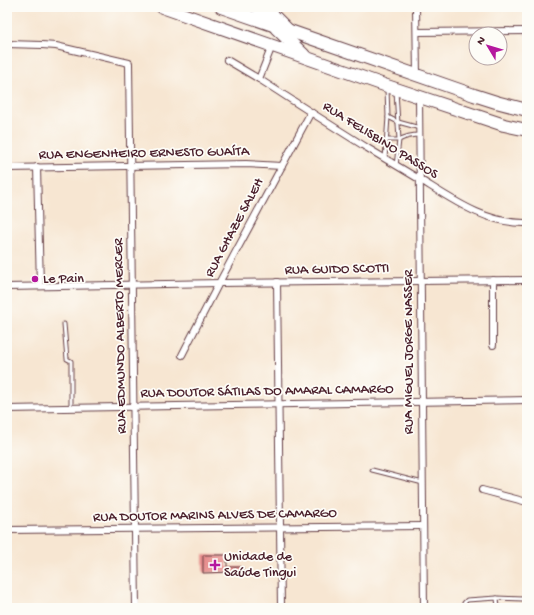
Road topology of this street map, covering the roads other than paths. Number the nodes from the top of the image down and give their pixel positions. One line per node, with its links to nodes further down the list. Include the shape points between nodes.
1 (162, 7): 6 (highway)
2 (221, 7): 7 (highway)
3 (255, 7): 7 (main road)
4 (263, 7): 9 (main road)
5 (416, 7): 10 (street)
6 (189, 11): 12 (highway)
7 (273, 25): 9 (highway); 13 (highway)
8 (527, 31): 10 (street)
9 (293, 32): 15 (highway)
10 (417, 32): 15 (street)
11 (7, 44): 31 (street, RUA EDMUNDO ALBERTO MERCER, via 56,46 129,63)
12 (272, 46): 13 (highway); 16 (street)
13 (307, 58): 17 (highway)
14 (227, 60): 16 (street, RUA FELISBINO PASSOS)
15 (413, 74): 18 (highway); 19 (highway)
16 (259, 79): 22 (street, RUA FELISBINO PASSOS)
17 (391, 87): 19 (highway); 23 (lane); 24 (lane)
18 (474, 95): 20 (highway); 21 (highway)
19 (419, 97): 21 (highway); 25 (street, RUA MIGUEL JORGE NASSER)
20 (527, 110)
21 (462, 111): 26 (highway)
22 (311, 112): 30 (street, RUA FELISBINO PASSOS); 32 (street, RUA GHAZE SALEH)
23 (388, 117): 24 (lane); 28 (lane)
24 (398, 122): 25 (lane); 29 (lane)
25 (420, 128): 27 (street, RUA MIGUEL JORGE NASSER)
26 (527, 130)
27 (420, 135): 29 (lane); 36 (street, RUA MIGUEL JORGE NASSER)
28 (386, 140): 29 (lane); 30 (lane)
29 (399, 140): 33 (lane)
30 (384, 159): 33 (street, RUA FELISBINO PASSOS)
31 (130, 166): 32 (street, RUA ENGENHEIRO ERNESTO GUAÍTA); 34 (street, RUA ENGENHEIRO ERNESTO GUAÍTA); 43 (street, RUA EDMUNDO ALBERTO MERCER)
32 (282, 166): 42 (street, RUA GHAZE SALEH)
33 (396, 166): 36 (street, RUA FELISBINO PASSOS)
34 (37, 167): 35 (street, RUA ENGENHEIRO ERNESTO GUAÍTA); 44 (street)
35 (7, 168)
36 (420, 180): 37 (street, RUA FELISBINO PASSOS, via 483,215 509,222); 40 (street, RUA MIGUEL JORGE NASSER)
37 (527, 223)
38 (493, 280): 39 (street, RUA GUIDO SCOTTI); 40 (street, RUA GUIDO SCOTTI); 47 (street)
39 (527, 280)
40 (421, 281): 41 (street, RUA GUIDO SCOTTI); 50 (street, RUA MIGUEL JORGE NASSER)
41 (276, 282): 42 (street, RUA GUIDO SCOTTI); 51 (street)
42 (219, 283): 43 (street, RUA GUIDO SCOTTI); 48 (street, RUA GHAZE SALEH)
43 (132, 284): 44 (street, RUA GUIDO SCOTTI); 52 (street, RUA EDMUNDO ALBERTO MERCER)
44 (40, 286): 45 (street, RUA GUIDO SCOTTI)
45 (7, 287)
46 (64, 324): 53 (lane, via 66,359 71,361)
47 (493, 345)
48 (182, 355)
49 (527, 400): 50 (street, RUA DOUTOR SÁTILAS DO AMARAL CAMARGO)
50 (422, 402): 51 (street, RUA DOUTOR SÁTILAS DO AMARAL CAMARGO); 56 (street, RUA MIGUEL JORGE NASSER)
51 (278, 404): 52 (street, RUA DOUTOR SÁTILAS DO AMARAL CAMARGO); 60 (street)
52 (134, 407): 53 (street, RUA DOUTOR SÁTILAS DO AMARAL CAMARGO); 61 (street, RUA EDMUNDO ALBERTO MERCER)
53 (71, 408): 54 (street, RUA DOUTOR SÁTILAS DO AMARAL CAMARGO)
54 (7, 409)
55 (372, 470): 56 (lane)
56 (423, 483): 59 (street, RUA MIGUEL JORGE NASSER)
57 (482, 490): 58 (street)
58 (527, 502)
59 (423, 526): 60 (street, RUA DOUTOR MARINS ALVES DE CAMARGO); 67 (street, RUA MIGUEL JORGE NASSER)
60 (280, 527): 61 (street, RUA DOUTOR MARINS ALVES DE CAMARGO); 66 (street)
61 (135, 528): 62 (street, RUA DOUTOR MARINS ALVES DE CAMARGO); 65 (street, RUA EDMUNDO ALBERTO MERCER)
62 (7, 530)
63 (497, 598): 64 (lane); 68 (lane, via 467,600); 69 (lane)
64 (523, 600)
65 (136, 608)
66 (281, 608)
67 (424, 608)
68 (464, 608)
69 (498, 608)

